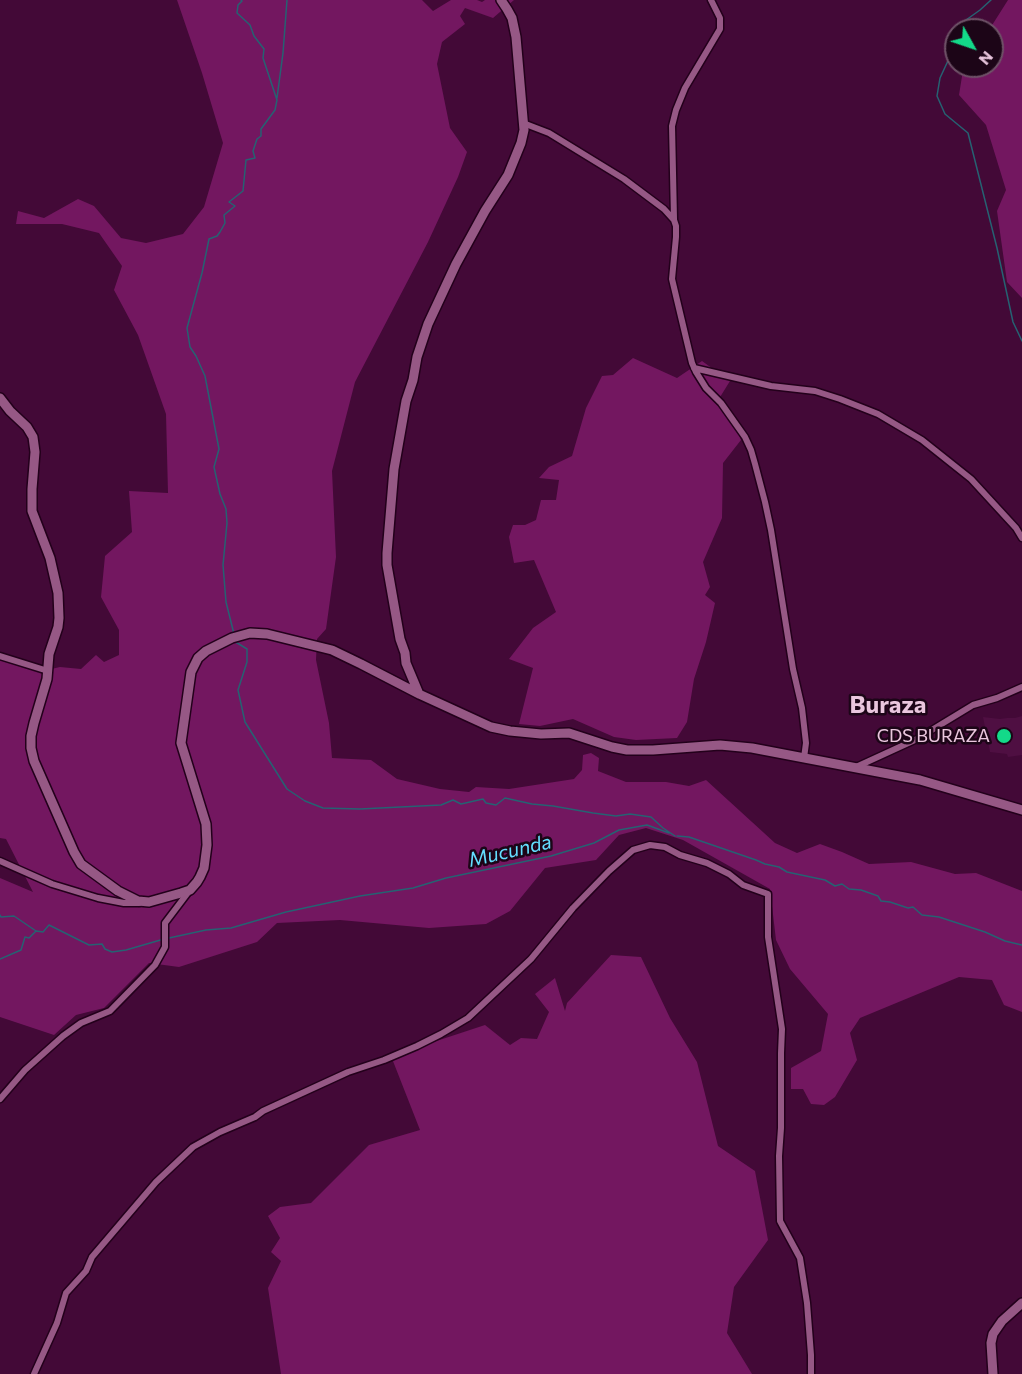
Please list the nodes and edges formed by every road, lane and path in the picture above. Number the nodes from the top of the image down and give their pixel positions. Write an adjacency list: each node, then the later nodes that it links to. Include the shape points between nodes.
1 (501, 0): 3 (main road, via 512,18 516,37)
2 (711, 0): 4 (street, via 720,18 720,29 685,88 672,126)
3 (523, 123): 4 (street, via 549,133 624,179); 11 (main road, via 521,143 511,168 456,264 428,324 397,449 387,565 400,639)
4 (674, 220): 5 (street, via 672,281)
5 (694, 368): 7 (street, via 771,386 815,391 878,414 922,440 971,480); 12 (street, via 745,438 755,464 771,530 802,708)
6 (0, 398): 9 (main road, via 27,427 35,444 32,512 58,593 58,627)
7 (1022, 538)
8 (0, 656): 9 (street)
9 (48, 671): 17 (main road, via 32,736 34,760 81,864 118,891)
10 (1022, 687): 13 (street, via 973,705 917,739)
11 (419, 694): 12 (main road, via 483,724 510,731 574,734 627,750 720,745); 16 (main road, via 332,650 267,634 233,637 201,655 190,678 181,743 207,834 204,868)
12 (804, 758): 13 (main road)
13 (855, 767): 14 (main road, via 920,780)
14 (1022, 810)
15 (0, 861): 17 (street, via 52,884 98,898)
16 (190, 890): 17 (main road); 18 (street, via 165,923 163,952 155,965 113,1008 70,1030 33,1062)
17 (143, 903)
18 (0, 1099)
19 (1022, 1303): 22 (main road, via 993,1334)
20 (34, 1374): 21 (street, via 66,1293 156,1182 193,1147 348,1072 417,1046 468,1018 531,959 609,871 633,850 650,845 707,863 743,885 768,894 768,937 782,1029 780,1221 800,1258)
21 (811, 1374)
22 (993, 1374)

